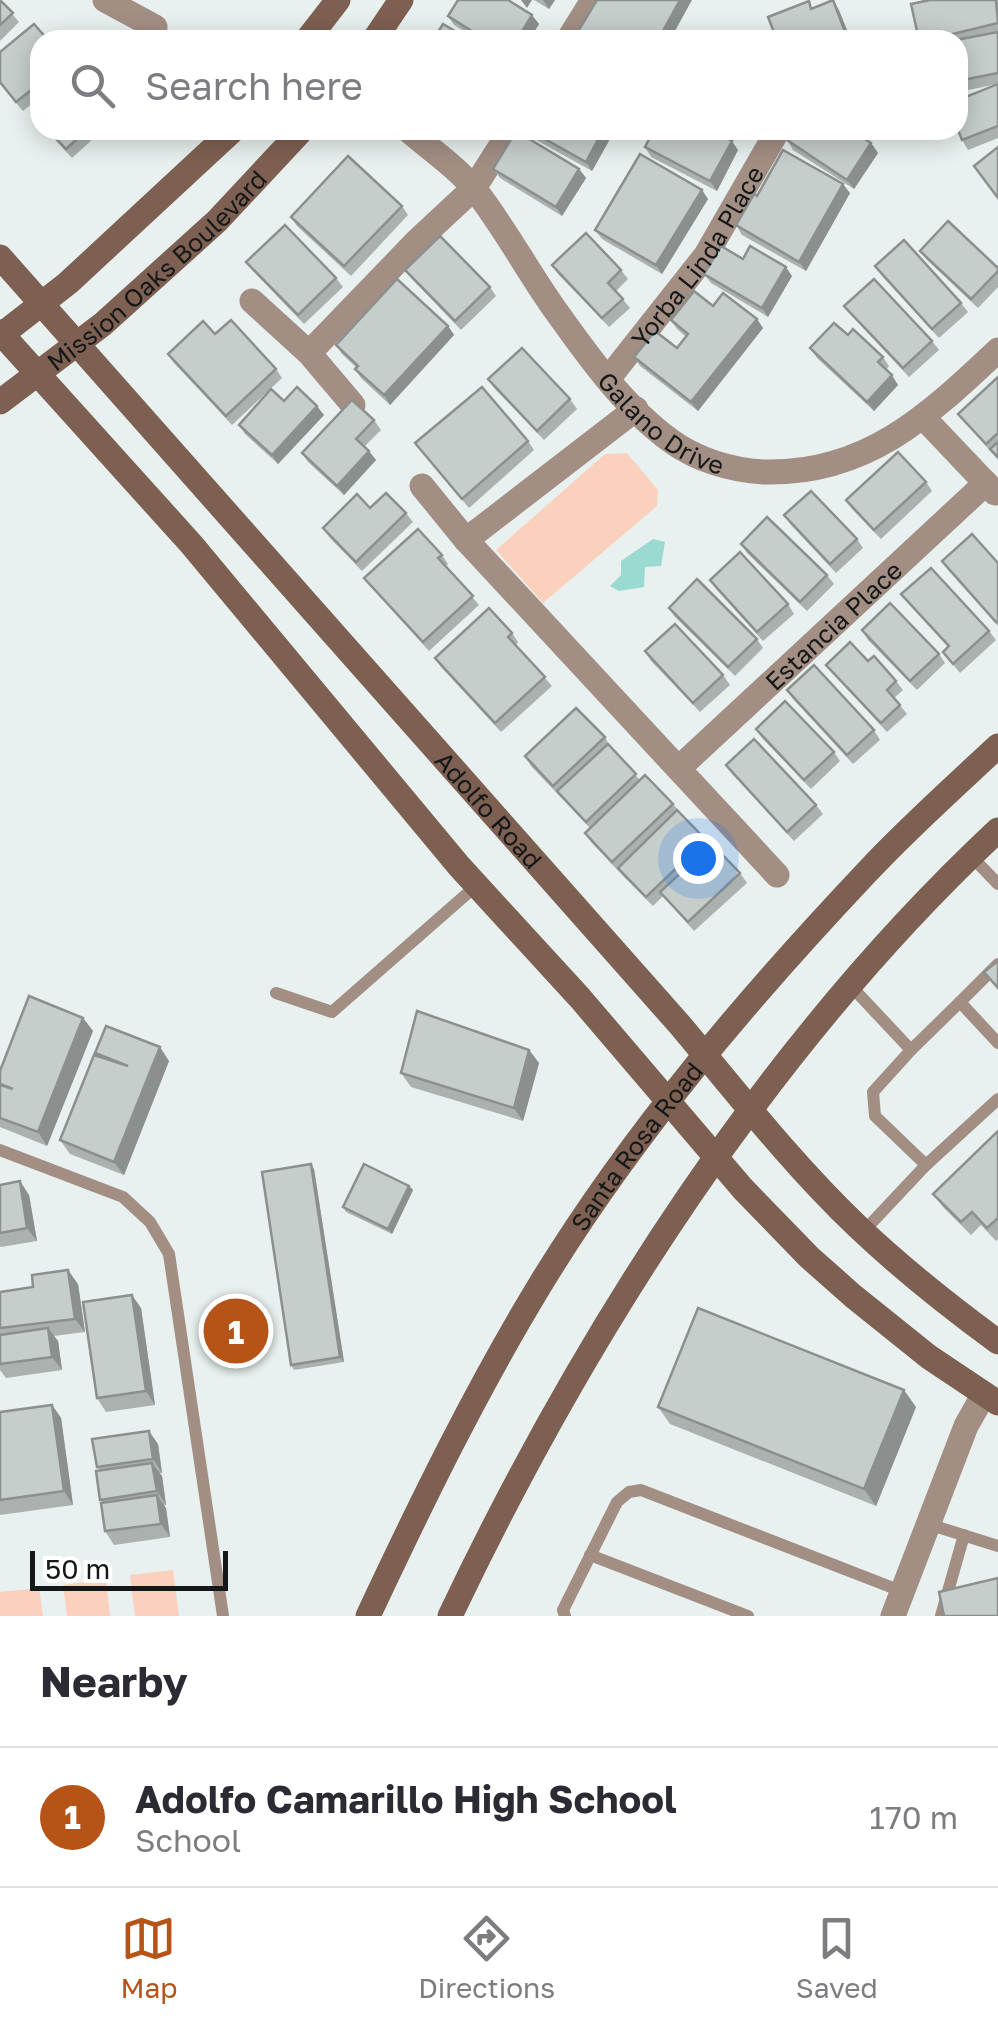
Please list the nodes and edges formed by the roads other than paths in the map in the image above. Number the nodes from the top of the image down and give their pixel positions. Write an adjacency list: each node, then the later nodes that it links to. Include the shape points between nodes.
1 (105, 0): 5 (street)
2 (338, 0): 6 (main road)
3 (401, 0): 7 (main road)
4 (593, 0): 8 (street)
5 (155, 26)
6 (315, 30)
7 (381, 30)
8 (574, 30)
9 (222, 140): 17 (main road, Mission Oaks Boulevard)
10 (293, 140): 19 (main road, Mission Oaks Boulevard, via 217,221)
11 (419, 140): 14 (street, Galano Drive)
12 (505, 140): 14 (street)
13 (772, 140): 23 (street, Yorba Linda Place, via 706,255)
14 (474, 188): 21 (street); 23 (street, Galano Drive)
15 (0, 257): 17 (main road, Adolfo Road)
16 (252, 301): 21 (street)
17 (40, 304): 18 (main road, Mission Oaks Boulevard); 19 (main road, Adolfo Road)
18 (1, 334): 22 (main road)
19 (77, 345): 22 (main road, Mission Oaks Boulevard); 44 (main road, Adolfo Road)
20 (998, 350): 27 (street, Galano Drive)
21 (309, 353): 25 (street)
22 (38, 376): 24 (main road, Mission Oaks Boulevard); 37 (main road, via 192,545)
23 (608, 379): 26 (street, Galano Drive)
24 (0, 402)
25 (353, 405)
26 (636, 408): 27 (street, Galano Drive, via 674,444 706,460 778,472 843,463); 30 (street)
27 (923, 417): 29 (street, Estancia Place)
28 (422, 486): 30 (street)
29 (992, 490): 32 (street, Estancia Place)
30 (466, 540): 32 (street)
31 (998, 746): 44 (main road, Santa Rosa Road, via 869,870)
32 (679, 768): 35 (street)
33 (998, 830): 34 (main road)
34 (970, 856): 36 (lane); 39 (main road)
35 (777, 875)
36 (998, 884)
37 (476, 885): 40 (lane, via 332,1012); 46 (main road)
38 (998, 964): 41 (lane)
39 (850, 984): 43 (lane); 47 (main road)
40 (276, 993)
41 (960, 1002): 42 (lane); 43 (lane)
42 (998, 1043)
43 (911, 1050): 50 (lane, via 873,1092 875,1116)
44 (706, 1055): 46 (main road, Santa Rosa Road); 47 (main road, Adolfo Road)
45 (998, 1099): 50 (lane)
46 (668, 1102): 49 (main road); 60 (main road, Santa Rosa Road, via 598,1197 497,1358)
47 (752, 1111): 49 (main road); 51 (main road, Adolfo Road)
48 (0, 1150): 59 (lane, via 123,1197 150,1222 169,1254)
49 (717, 1160): 53 (main road, via 809,1258 928,1357); 61 (main road, via 557,1406)
50 (926, 1165): 51 (lane)
51 (863, 1232): 52 (main road, Adolfo Road)
52 (998, 1342)
53 (991, 1399): 54 (street, via 966,1426)
54 (928, 1524): 55 (lane); 58 (street)
55 (964, 1535): 56 (lane); 64 (lane)
56 (998, 1546)
57 (590, 1555): 58 (lane, via 620,1498 641,1490); 62 (lane); 63 (lane)
58 (897, 1604)
59 (223, 1616)
60 (368, 1616)
61 (450, 1616)
62 (565, 1616)
63 (748, 1616)
64 (941, 1616)

